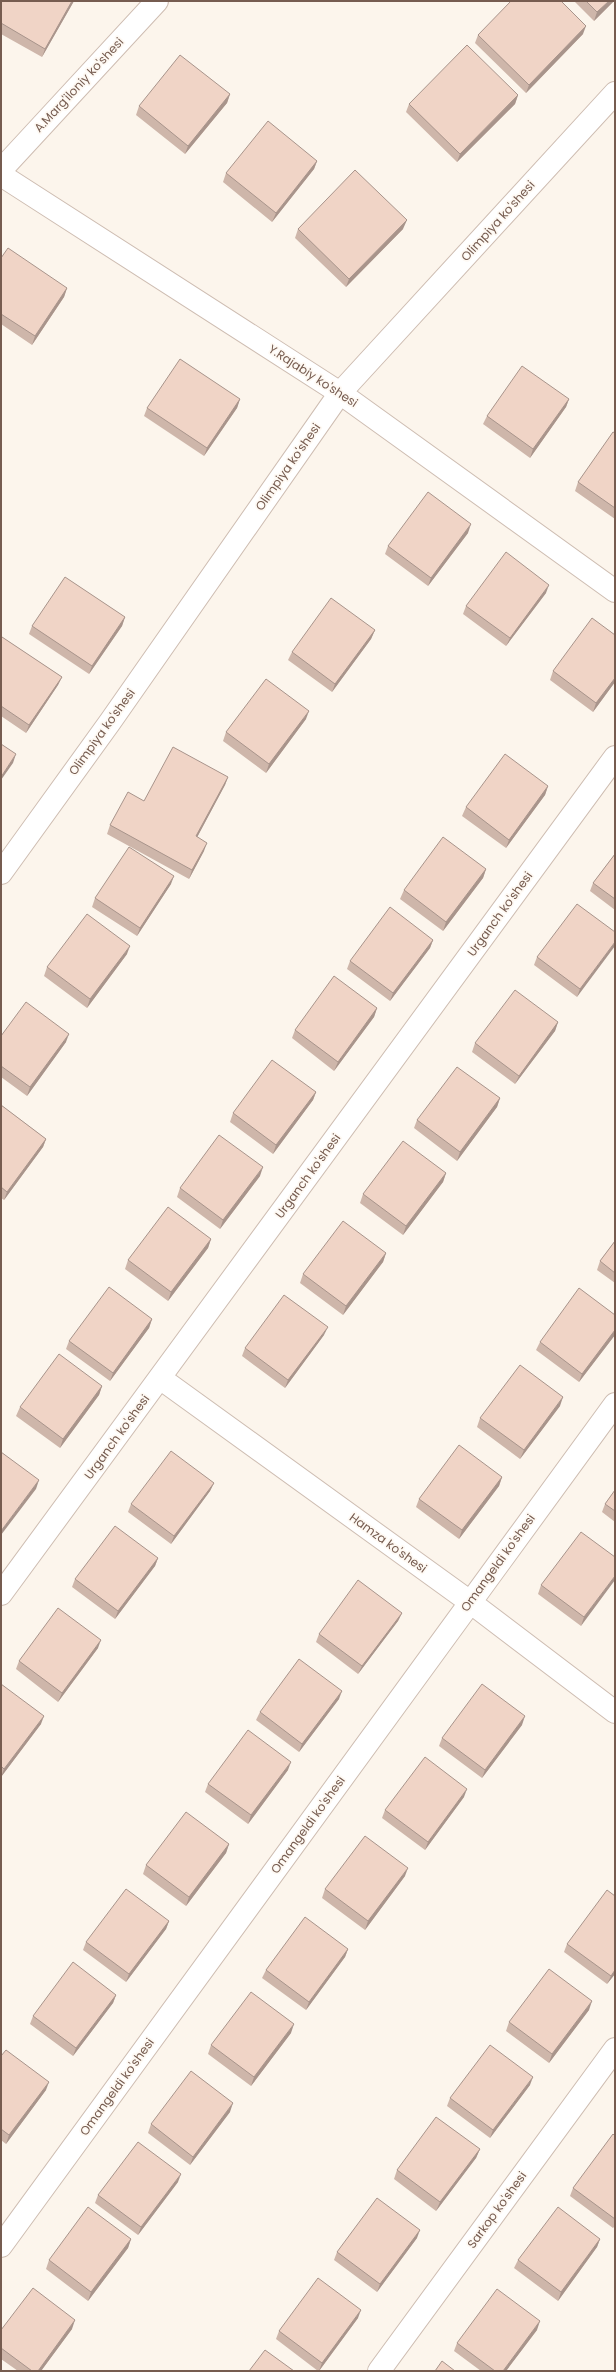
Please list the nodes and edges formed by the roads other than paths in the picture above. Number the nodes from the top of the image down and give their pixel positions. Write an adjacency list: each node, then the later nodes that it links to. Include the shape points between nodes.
1 (157, 1): 3 (street, A.Marg'iloniy ko'shesi)
2 (615, 93): 5 (street, Olimpiya ko'shesi)
3 (1, 170)
4 (1, 175): 5 (street, Y.Rajabiy ko'shesi)
5 (340, 393): 6 (street, Y.Rajabiy ko'shesi); 8 (street, Olimpiya ko'shesi)
6 (615, 592)
7 (615, 757): 9 (street, Urganch ko'shesi)
8 (1, 873)
9 (160, 1378): 11 (street, Urganch ko'shesi); 12 (street, Hamza ko'shesi)
10 (615, 1404): 12 (street, Omangeldi ko'shesi)
11 (1, 1594)
12 (470, 1602): 13 (street, Hamza ko'shesi); 15 (street, Omangeldi ko'shesi)
13 (615, 1712)
14 (615, 2049): 16 (street, Sarkop ko'shesi)
15 (1, 2246)
16 (379, 2371)

